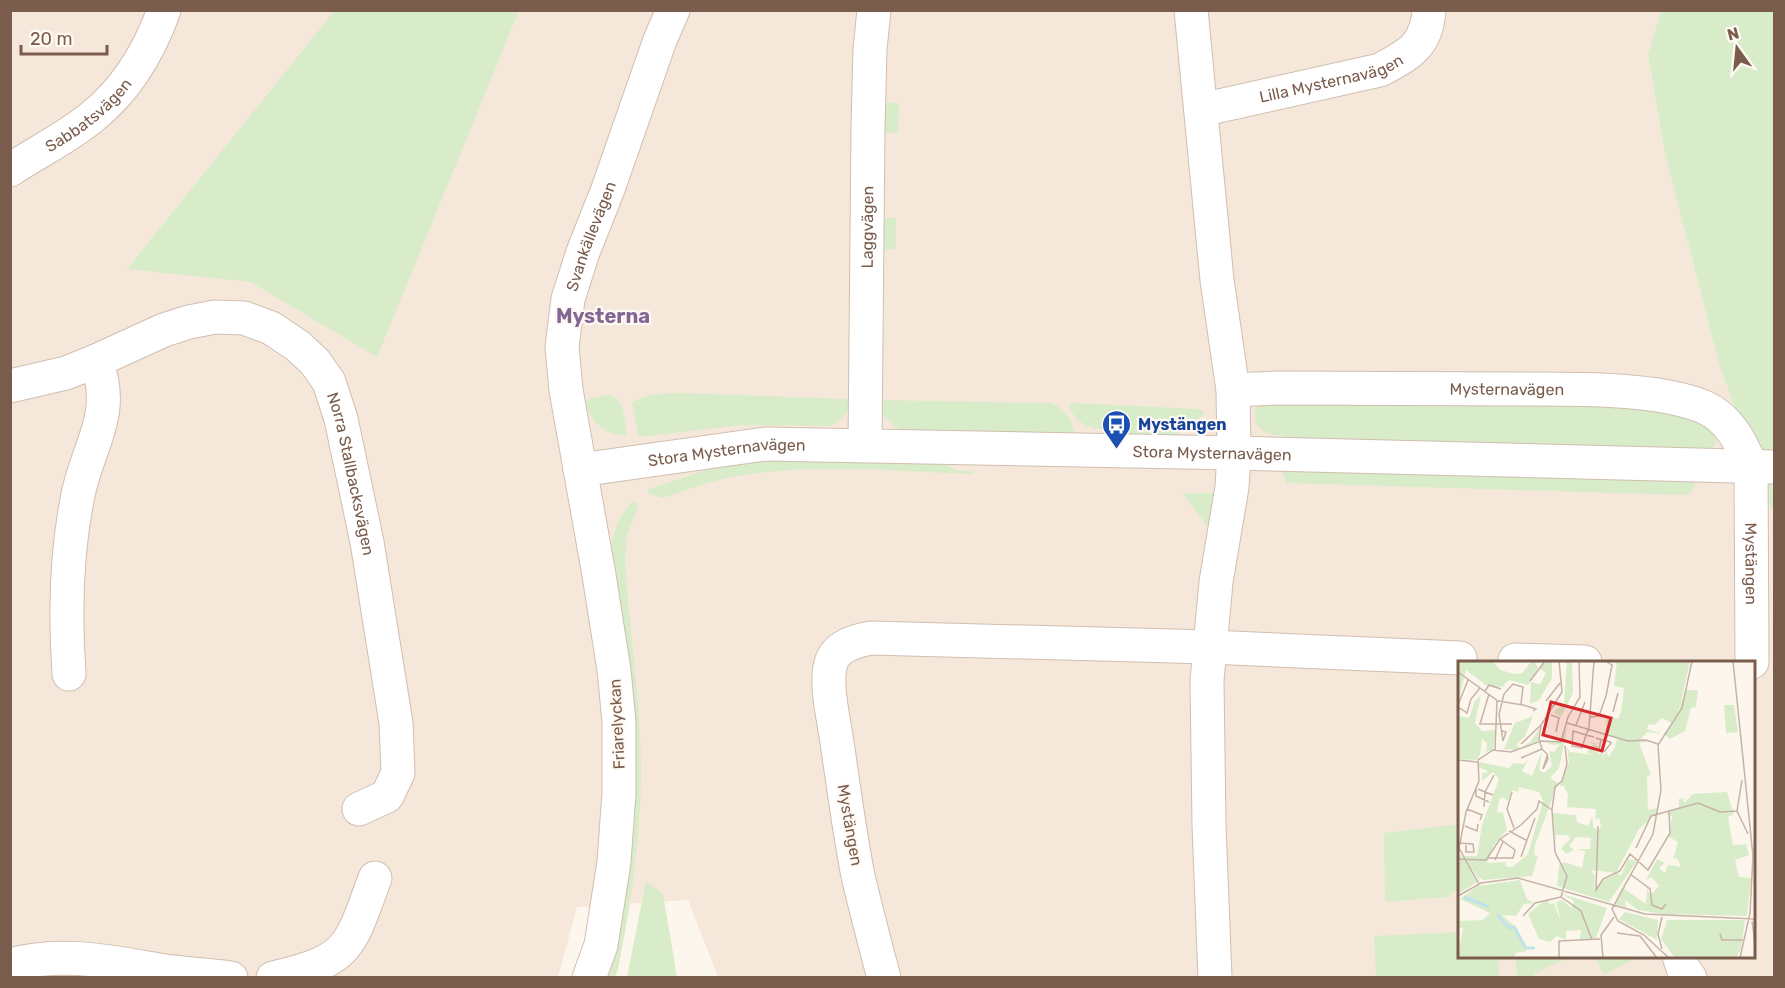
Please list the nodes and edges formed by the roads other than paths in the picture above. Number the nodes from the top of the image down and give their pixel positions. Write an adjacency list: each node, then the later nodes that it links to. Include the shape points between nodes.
1 (164, 10): 7 (street, Sabbatsvägen, via 152,41 116,95 91,118)
2 (673, 10): 14 (street, Svankällevägen, via 568,299 562,347)
3 (874, 10): 11 (street, Laggvägen, via 868,128)
4 (1191, 10): 6 (street)
5 (1429, 10): 6 (street, Lilla Mysternavägen, via 1426,31 1415,49 1380,70)
6 (1201, 110): 10 (street, via 1217,280)
7 (10, 170)
8 (96, 361): 9 (street, Norra Stallbacksvägen); 22 (street, via 104,388 104,407 78,493 69,554); 23 (street, Norra Stallbacksvägen, via 189,322 215,316 244,318 271,328 294,343 329,382 341,419 367,542 396,723 398,773 387,796)
9 (10, 386)
10 (1233, 390): 12 (street); 13 (street, Mysternavägen, via 1576,389 1663,396 1705,407 1717,415)
11 (865, 445): 12 (street, Stora Mysternavägen); 14 (street, Stora Mysternavägen, via 765,444)
12 (1234, 453): 13 (street, Stora Mysternavägen); 15 (street)
13 (1763, 466): 19 (street, Mystängen)
14 (580, 470): 29 (street, Friarelyckan, via 619,722 614,862 600,945)
15 (1210, 647): 16 (street, Mystängen); 30 (street, Mystängen, via 871,638 837,651 829,681 841,773 858,875); 31 (street, via 1209,825)
16 (1460, 658)
17 (1515, 660): 18 (street)
18 (1538, 661)
19 (1752, 661)
20 (1755, 668): 21 (street)
21 (1774, 669)
22 (69, 675)
23 (359, 809)
24 (375, 878): 28 (street, via 348,945 311,968)
25 (1679, 958): 32 (street)
26 (10, 965): 27 (street, via 63,958)
27 (231, 978)
28 (273, 978)
29 (589, 978)
30 (884, 978)
31 (1215, 978)
32 (1690, 978)

